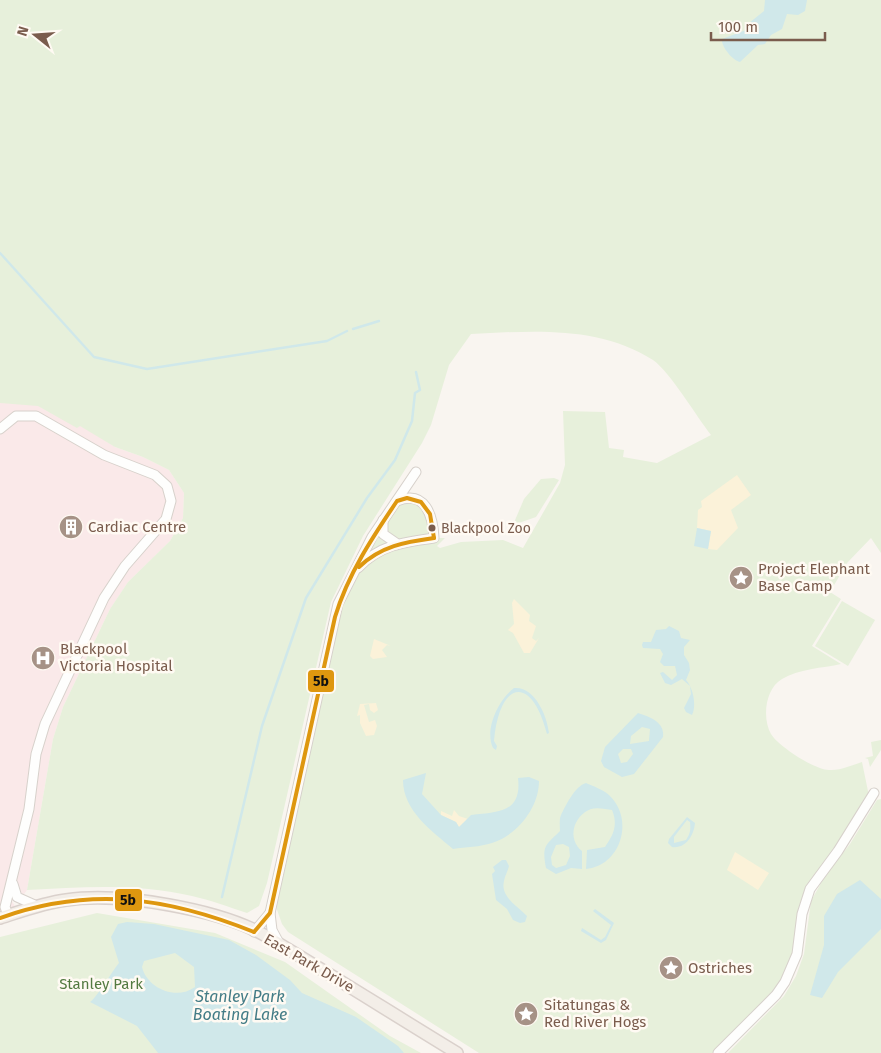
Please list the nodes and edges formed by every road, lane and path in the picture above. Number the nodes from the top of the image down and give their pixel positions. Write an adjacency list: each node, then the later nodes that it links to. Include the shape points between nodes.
1 (0, 429): 8 (street, via 16,416 36,416 104,455 155,474 167,486 171,501 166,519 125,566 104,598 52,708 36,754)
2 (416, 500): 3 (street, via 406,498); 3 (street, via 412,490 415,473); 5 (street, via 431,513 434,538)
3 (397, 501): 4 (street)
4 (384, 520): 5 (street, via 383,534); 6 (street)
5 (396, 543): 6 (street, via 371,556)
6 (349, 580): 10 (street, via 335,617)
7 (874, 793): 15 (street, via 810,889 802,914 797,954 785,982)
8 (12, 881): 9 (street, via 17,897); 11 (street)
9 (37, 906): 11 (main road, East Park Drive); 12 (main road, East Park Drive, via 90,899 152,903 202,913)
10 (270, 913): 12 (street); 13 (street, via 272,930)
11 (4, 916)
12 (254, 932): 13 (main road, East Park Drive)
13 (280, 946): 14 (main road, East Park Drive)
14 (457, 1053)
15 (718, 1053)

